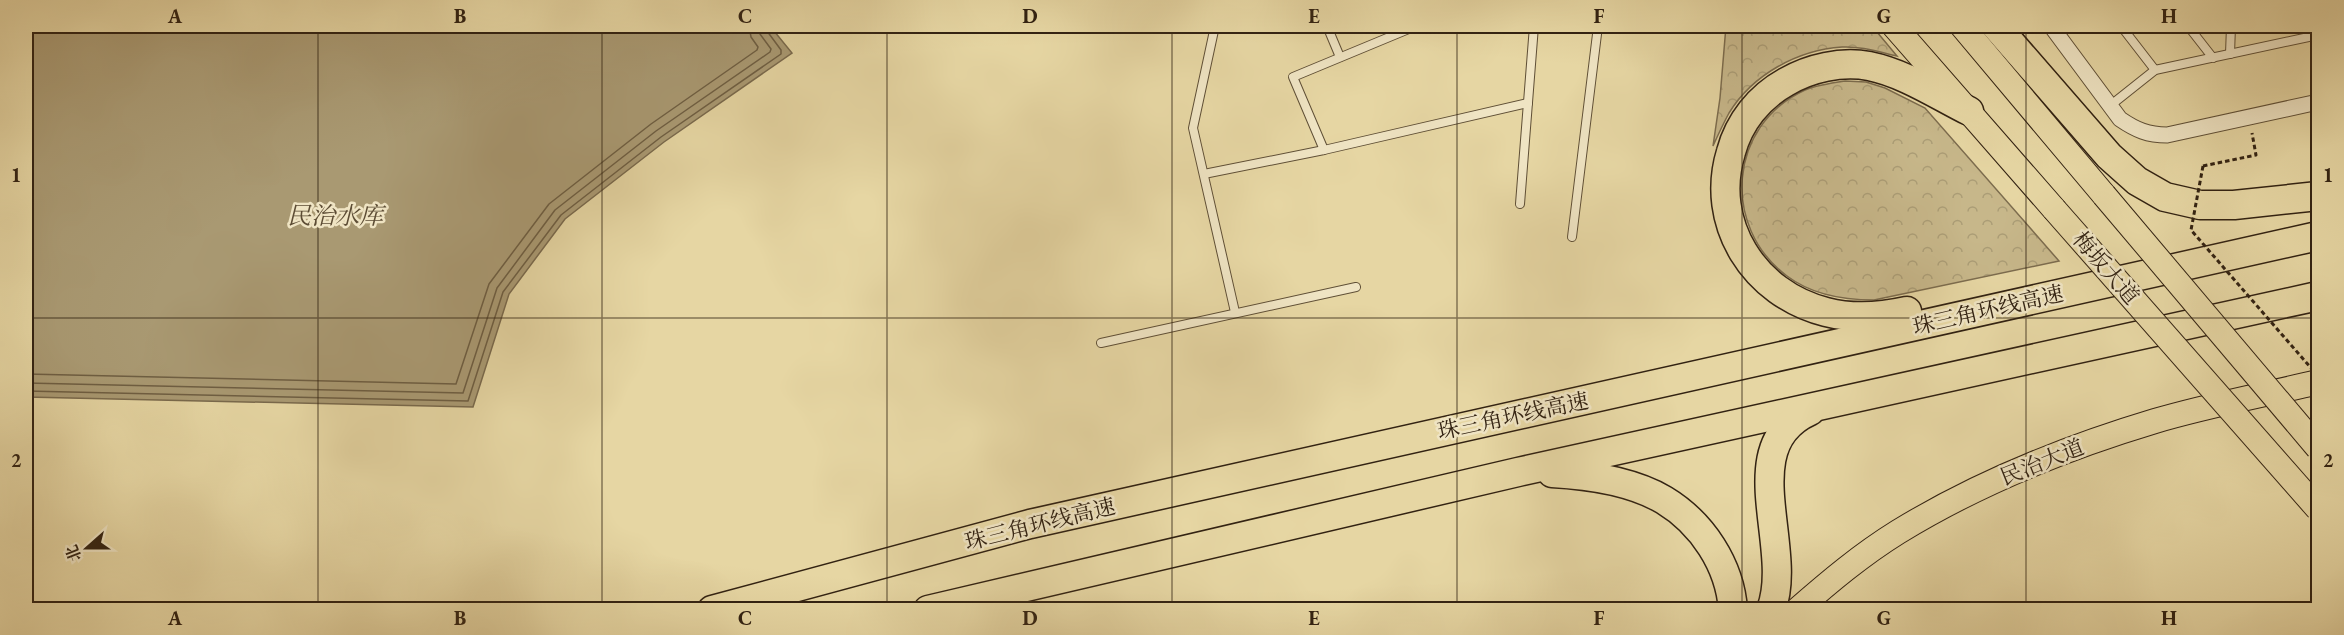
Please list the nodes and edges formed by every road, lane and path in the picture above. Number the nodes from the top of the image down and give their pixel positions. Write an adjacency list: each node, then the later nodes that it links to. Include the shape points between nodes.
1 (1215, 26): 24 (lane, via 1193,128)
2 (1327, 26): 15 (lane)
3 (1416, 26): 15 (lane)
4 (1534, 26): 19 (lane)
5 (1598, 26): 29 (lane)
6 (1894, 26): 21 (main road, 梅坂大道)
7 (1962, 26): 37 (main road, 梅坂大道, bridge)
8 (1996, 26): 25 (highway, via 2109,156 2137,181 2165,197 2200,205 2234,205)
9 (2051, 26): 20 (street)
10 (2121, 26): 17 (lane)
11 (2188, 26): 16 (lane)
12 (2231, 26): 14 (lane)
13 (2319, 35): 14 (lane)
14 (2230, 54): 16 (lane)
15 (1340, 57): 23 (lane, via 1293,77)
16 (2213, 57): 17 (lane)
17 (2155, 70): 20 (lane)
18 (2319, 102): 22 (street)
19 (1528, 103): 23 (lane); 26 (lane)
20 (2110, 105): 22 (street, via 2134,129 2150,135 2167,135)
21 (1969, 111): 27 (highway, via 1891,72 1868,66 1821,67 1777,87 1744,121 1726,165 1727,213 1746,258 1779,292 1801,304 1825,312 1876,317); 39 (main road, 梅坂大道, bridge)
22 (2249, 117): 34 (path, bridge, via 2256,155 2203,166 2191,230)
23 (1323, 150): 24 (lane)
24 (1204, 174): 32 (lane)
25 (2319, 196)
26 (1520, 204)
27 (2319, 218)
28 (2319, 236): 40 (highway, 珠三角环线高速, via 1052,519)
29 (1572, 237)
30 (1356, 286): 32 (lane)
31 (2319, 296): 36 (highway)
32 (1234, 312): 33 (lane)
33 (1101, 343)
34 (2319, 376)
35 (2319, 382): 44 (main road, 民治大道, via 2156,421 2063,451 1999,478 1898,532)
36 (1821, 407): 38 (highway); 43 (highway, via 1787,426 1774,444 1769,468 1778,570)
37 (2319, 448)
38 (1518, 472): 41 (highway); 42 (highway, via 1609,481 1664,501 1704,535 1718,557)
39 (2319, 509)
40 (712, 609)
41 (928, 609)
42 (1732, 609)
43 (1771, 609)
44 (1797, 609)

